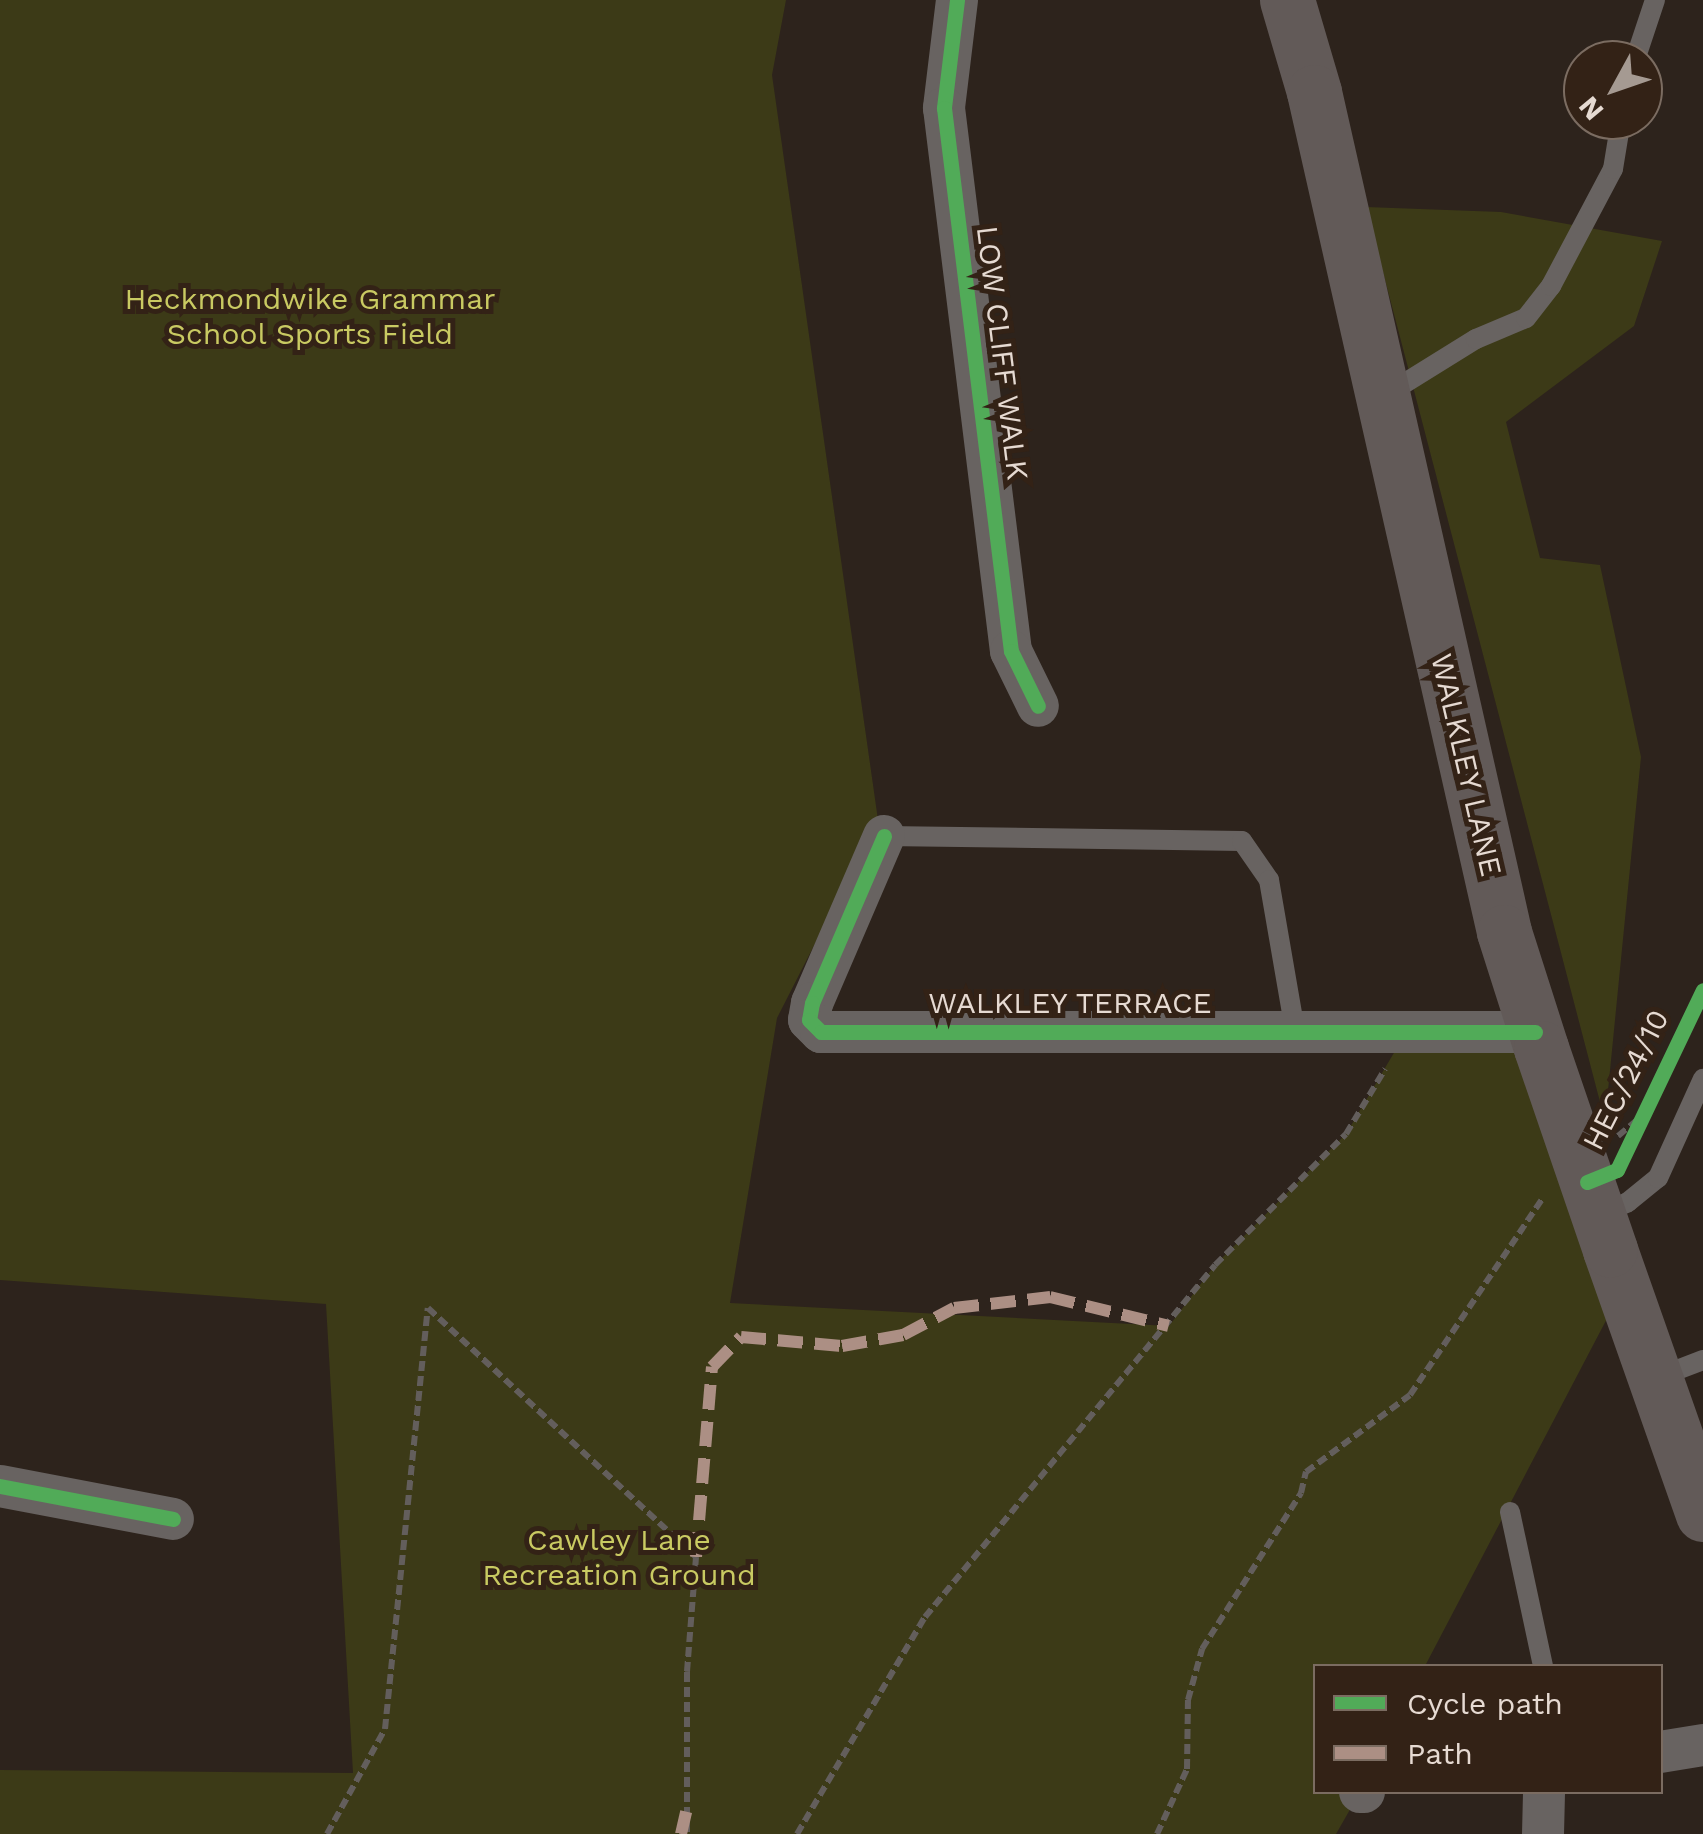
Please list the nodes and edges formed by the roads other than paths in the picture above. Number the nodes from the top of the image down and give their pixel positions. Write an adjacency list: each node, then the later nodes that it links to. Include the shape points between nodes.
1 (957, 0): 7 (street, LOW CLIFF WALK, via 944,108 1011,651)
2 (1287, 0): 6 (main road, WALKLEY LANE)
3 (1655, 0): 4 (lane)
4 (1642, 40)
5 (1618, 140): 6 (lane, via 1614,169 1551,286 1526,318 1476,339)
6 (1383, 397): 10 (main road, WALKLEY LANE, via 1504,932)
7 (1038, 706)
8 (884, 836): 9 (lane, via 1242,841 1269,880); 9 (street, WALKLEY TERRACE, via 812,1003 809,1020 821,1032)
9 (1294, 1030): 10 (street, WALKLEY TERRACE, via 1408,1029)
10 (1538, 1040): 12 (main road, WALKLEY LANE, bridge)
11 (1703, 1078): 12 (lane, via 1658,1178 1628,1202)
12 (1588, 1198): 13 (main road, WALKLEY LANE)
13 (1678, 1369): 16 (main road, WALKLEY LANE)
14 (0, 1486): 17 (street)
15 (1510, 1512): 18 (lane)
16 (1703, 1514)
17 (173, 1519)
18 (1543, 1664)
19 (1703, 1744): 20 (street)
20 (1663, 1751)
21 (1544, 1794): 22 (street)
22 (1543, 1834)

